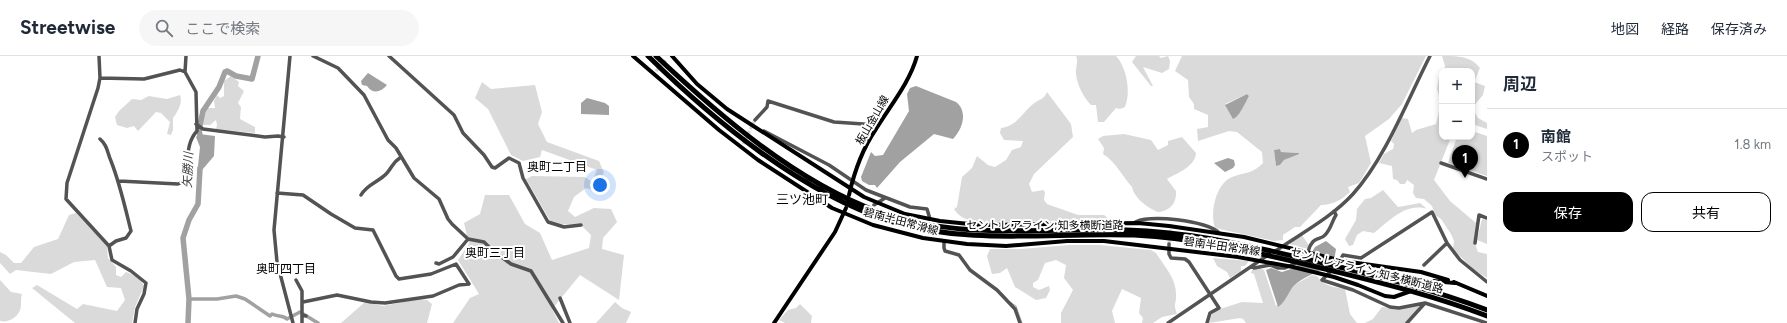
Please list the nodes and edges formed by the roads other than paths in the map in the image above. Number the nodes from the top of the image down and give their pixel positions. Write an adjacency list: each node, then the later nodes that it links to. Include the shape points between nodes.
1 (99, 56): 14 (street)
2 (186, 56): 13 (street)
3 (290, 56): 19 (street)
4 (313, 56): 21 (street, via 342,72 364,95 384,133)
5 (389, 56): 37 (street, via 454,115 463,133 492,167 495,168 509,158 519,163 524,180 548,222 564,227)
6 (633, 56): 33 (main road, 碧南半田常滑線, via 742,146 820,201)
7 (648, 56): 59 (highway, セントレアライン;知多横断道路, via 711,113 779,164 840,201 890,221 932,231 971,236 1103,235 1160,237 1214,244 1403,288)
8 (656, 56): 58 (highway, セントレアライン;知多横断道路, via 717,111 779,157 836,193 894,216 958,229 1151,231 1216,239 1415,286)
9 (671, 56): 12 (street); 18 (main road, 碧南半田常滑線, via 697,84 727,109)
10 (917, 56): 17 (main road, 板山金山線, via 911,72)
11 (1430, 56): 32 (street, via 1373,169 1353,194)
12 (667, 59)
13 (185, 72): 14 (street, via 180,70 144,80); 16 (street, via 196,92)
14 (100, 78): 43 (street, via 67,183 66,199)
15 (755, 120): 17 (street, via 767,107 768,101 834,122)
16 (196, 124): 19 (street, via 203,129); 24 (street, via 197,131 189,144 188,162 181,183)
17 (878, 126): 25 (main road, 板山金山線)
18 (756, 128): 25 (street, via 785,141); 35 (main road, 碧南半田常滑線, via 859,194 894,210)
19 (284, 137): 26 (street)
20 (100, 139): 24 (street, via 109,151)
21 (401, 157): 27 (street, via 392,163 386,174 364,189); 39 (street, via 414,178 439,199 448,218)
22 (1441, 163): 23 (street)
23 (1487, 179)
24 (119, 181): 43 (street, via 131,231 126,238)
25 (853, 181): 28 (main road, 板山金山線); 29 (street, via 866,190)
26 (277, 193): 56 (street, via 303,195 354,228 373,230 399,278 431,274 456,264 469,284 459,285 433,296 385,303 338,295); 61 (street, via 274,214 275,245)
27 (361, 195)
28 (849, 196)
29 (886, 198): 30 (street); 35 (street, via 910,207 927,209)
30 (874, 206)
31 (846, 208): 33 (main road)
32 (1334, 211): 47 (street); 47 (street, via 1336,215 1329,230 1324,237 1310,244 1306,257 1285,268 1270,265 1254,268)
33 (845, 214): 40 (main road, 碧南半田常滑線, via 907,234); 65 (main road)
34 (1487, 218): 42 (street, via 1480,215)
35 (930, 219): 36 (main road, 碧南半田常滑線, via 995,225)
36 (1134, 223): 38 (main road, 碧南半田常滑線); 38 (street, via 1139,219 1171,221 1211,226)
37 (581, 225)
38 (1219, 233): 48 (main road, 碧南半田常滑線, via 1343,261)
39 (468, 239): 45 (street, via 453,258 439,264); 63 (street, via 484,242 510,264 531,271)
40 (944, 241): 44 (main road, 碧南半田常滑線, via 1006,246 1087,240); 66 (street, via 945,251 959,255 970,270 1013,307)
41 (1447, 243): 46 (street); 50 (street, via 1460,260); 57 (street, via 1431,213 1362,258 1343,255 1338,266 1322,280 1353,290 1390,307 1399,308)
42 (1475, 243)
43 (109, 246): 60 (street, via 114,262 146,283)
44 (1169, 246): 51 (main road, 碧南半田常滑線, via 1253,259 1334,277 1385,296 1404,295); 53 (street, via 1172,259 1185,259 1189,262)
45 (436, 262)
46 (1424, 265)
47 (1252, 266): 53 (street)
48 (1421, 272): 51 (main road, via 1427,276); 52 (main road, 碧南半田常滑線)
49 (296, 280): 56 (street, via 302,291)
50 (1487, 282)
51 (1425, 283): 52 (main road, 碧南半田常滑線)
52 (1455, 283): 54 (main road, 碧南半田常滑線)
53 (1211, 294): 67 (street); 68 (street, via 1219,308 1210,313)
54 (1487, 296)
55 (560, 298): 64 (street)
56 (303, 302): 62 (street)
57 (1425, 303): 69 (street); 70 (street)
58 (1487, 310)
59 (1487, 316)
60 (135, 323)
61 (293, 323)
62 (302, 323)
63 (563, 323)
64 (570, 323)
65 (774, 323)
66 (1020, 323)
67 (1168, 323)
68 (1207, 323)
69 (1407, 323)
70 (1487, 323)

